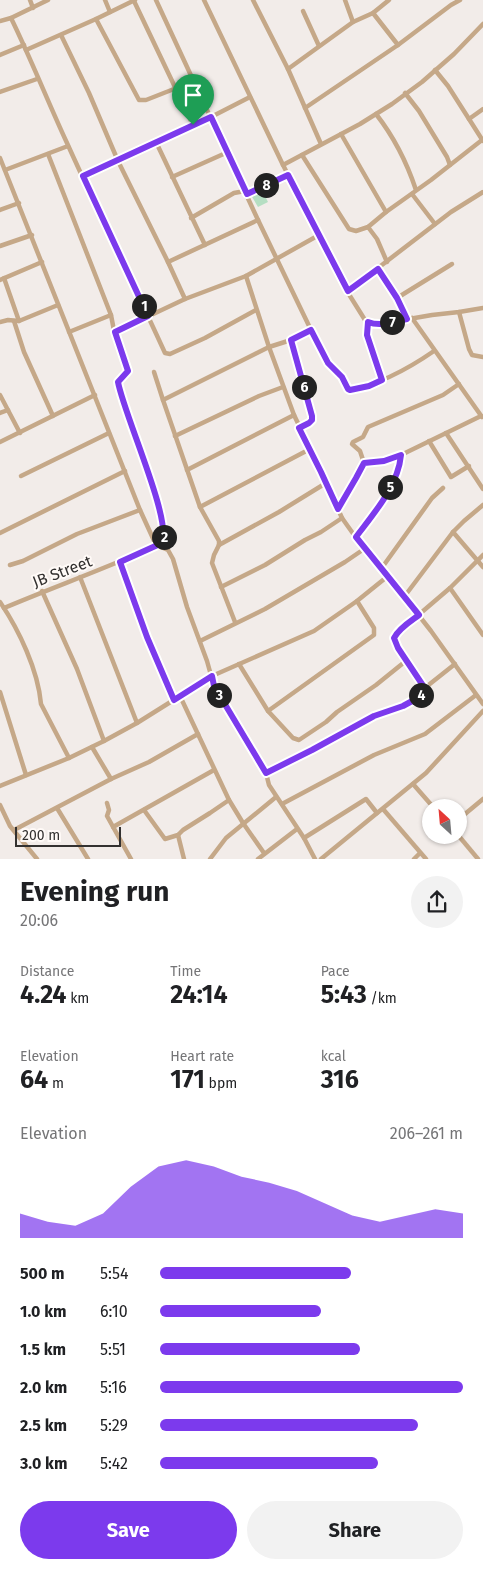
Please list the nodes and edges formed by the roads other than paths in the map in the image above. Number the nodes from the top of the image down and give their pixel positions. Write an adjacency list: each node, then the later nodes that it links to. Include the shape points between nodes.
1 (30, 0): 11 (street)
2 (48, 0): 11 (street)
3 (105, 0): 13 (street)
4 (134, 0): 13 (street); 28 (street)
5 (156, 0): 35 (street)
6 (204, 0): 31 (street)
7 (253, 0): 25 (street)
8 (345, 0): 18 (street)
9 (389, 0): 14 (street)
10 (460, 0): 21 (street)
11 (33, 8): 15 (street)
12 (303, 11): 22 (street)
13 (110, 12): 16 (street)
14 (373, 13): 18 (street); 21 (street)
15 (11, 18): 17 (street); 23 (street)
16 (96, 19): 20 (street); 28 (street, via 138,100)
17 (0, 21)
18 (353, 22): 22 (street)
19 (483, 24): 26 (street)
20 (61, 35): 23 (street); 47 (street)
21 (398, 45): 32 (street)
22 (319, 46): 25 (street)
23 (25, 48): 24 (street); 27 (street)
24 (0, 55)
25 (288, 69): 32 (street)
26 (435, 70): 30 (street); 36 (street)
27 (37, 79): 29 (street); 42 (street)
28 (174, 89): 37 (street)
29 (0, 92)
30 (405, 93): 34 (street); 50 (street)
31 (250, 97): 35 (street); 49 (street)
32 (305, 108): 41 (street)
33 (483, 109): 36 (street)
34 (376, 114): 38 (street); 55 (street, via 397,145)
35 (211, 117): 37 (street); 43 (street)
36 (469, 119): 39 (street)
37 (193, 125): 40 (street)
38 (341, 134): 41 (street); 61 (street)
39 (482, 140): 50 (street)
40 (156, 142): 47 (street); 54 (street)
41 (321, 144): 45 (street)
42 (68, 146): 44 (street); 53 (street)
43 (228, 152): 54 (street); 57 (street)
44 (48, 154): 51 (street); 85 (street)
45 (302, 155): 49 (street); 65 (street, via 349,229 356,231)
46 (0, 158): 48 (street)
47 (118, 161): 53 (street); 72 (street)
48 (2, 164): 51 (street)
49 (283, 165): 52 (street)
50 (450, 165): 55 (street)
51 (5, 170): 59 (street)
52 (288, 175): 57 (street); 67 (street)
53 (83, 176): 86 (street)
54 (172, 178): 62 (street)
55 (416, 190): 58 (street)
56 (483, 192): 64 (street)
57 (246, 193): 62 (street, via 234,194); 63 (street)
58 (412, 194): 61 (street); 64 (street)
59 (19, 203): 60 (street); 66 (street)
60 (0, 210)
61 (386, 212): 65 (street)
62 (191, 218): 68 (street)
63 (258, 220): 68 (street); 70 (street)
64 (435, 224): 73 (street)
65 (368, 226): 73 (street)
66 (32, 235): 69 (street); 71 (street)
67 (319, 235): 70 (street); 78 (street)
68 (205, 245): 72 (street)
69 (0, 246)
70 (276, 259): 76 (street); 91 (street)
71 (42, 262): 77 (street); 81 (street)
72 (168, 262): 80 (street)
73 (387, 262): 75 (street)
74 (452, 264): 79 (street)
75 (378, 269): 78 (street); 79 (street)
76 (246, 276): 80 (street); 83 (street)
77 (2, 279): 88 (street)
78 (348, 291): 90 (street)
79 (397, 298): 87 (street)
80 (185, 299): 86 (street)
81 (58, 305): 88 (street); 92 (street)
82 (483, 308): 84 (street)
83 (256, 310): 86 (street, via 170,354 165,353); 95 (street)
84 (459, 312): 87 (street); 97 (street, via 472,355)
85 (110, 315): 92 (street); 93 (street)
86 (148, 316): 93 (street)
87 (410, 319): 90 (street, via 380,324); 96 (street)
88 (16, 321): 89 (street); 108 (street, via 24,352)
89 (0, 322)
90 (368, 322): 99 (street, via 367,335)
91 (311, 330): 94 (street); 99 (street, via 328,363 342,377 348,390)
92 (69, 332): 103 (street)
93 (115, 332): 135 (street, via 128,371 118,382 119,388 161,512 164,538)
94 (291, 340): 95 (street); 110 (street, via 312,416 309,423)
95 (269, 347): 101 (street); 104 (street)
96 (434, 351): 99 (street); 100 (street)
97 (483, 357)
98 (154, 372): 104 (street)
99 (382, 380)
100 (459, 384): 109 (street); 119 (street, via 443,395 368,427 363,438 352,444 360,451)
101 (283, 387): 107 (street); 114 (street)
102 (0, 395): 105 (street)
103 (95, 395): 108 (street); 112 (street)
104 (163, 400): 114 (street)
105 (8, 410): 106 (street); 111 (street)
106 (0, 413)
107 (294, 415): 110 (street); 121 (street)
108 (53, 416): 111 (street)
109 (482, 417): 113 (street)
110 (299, 428): 117 (street)
111 (20, 433): 116 (street)
112 (109, 433): 122 (street); 123 (street)
113 (446, 433): 115 (street); 120 (street)
114 (175, 436): 121 (street)
115 (429, 441): 118 (street); 120 (street, via 451,477)
116 (0, 442)
117 (310, 449): 124 (street); 128 (street)
118 (401, 455): 119 (street); 134 (street, via 397,473 384,500)
119 (364, 463): 129 (street)
120 (468, 466): 126 (street)
121 (187, 470): 128 (street)
122 (125, 471): 130 (street); 133 (street)
123 (21, 476)
124 (326, 483): 129 (street); 136 (street)
125 (443, 488): 143 (street, via 432,498)
126 (483, 489)
127 (483, 505): 132 (street)
128 (200, 506): 136 (street)
129 (338, 509): 131 (street)
130 (140, 510): 135 (street); 141 (street)
131 (342, 518): 134 (street); 146 (street, via 265,565)
132 (453, 532): 139 (street); 149 (street)
133 (0, 533)
134 (356, 537): 137 (street)
135 (156, 545): 140 (street, JB Street); 156 (street, via 168,550 173,559)
136 (220, 545): 146 (street, via 212,563)
137 (364, 548): 143 (street); 154 (street, via 265,609)
138 (483, 555): 139 (street)
139 (478, 560): 142 (street); 147 (street)
140 (120, 562): 145 (street, JB Street); 165 (street)
141 (10, 565)
142 (483, 567)
143 (381, 569): 144 (street)
144 (388, 576): 149 (street); 150 (street)
145 (80, 577): 148 (street, JB Street); 169 (street)
146 (221, 587): 154 (street)
147 (450, 588): 153 (street); 155 (street)
148 (42, 591): 152 (street, JB Street); 171 (street)
149 (404, 597): 153 (street)
150 (357, 601): 158 (street, via 314,631); 167 (street, via 374,628 374,635)
151 (0, 602): 152 (street)
152 (4, 608): 173 (street, via 31,662 41,704)
153 (419, 615): 157 (street, via 394,638); 159 (street)
154 (235, 622): 156 (street)
155 (483, 635)
156 (200, 640): 160 (street)
157 (407, 660): 161 (street); 167 (street, via 299,740 293,738)
158 (239, 664): 160 (street); 167 (street)
159 (455, 664): 161 (street); 163 (street)
160 (212, 676): 164 (street); 175 (street, via 214,686)
161 (426, 687): 175 (street, via 426,692 403,706 374,716)
162 (0, 692): 176 (street)
163 (476, 695): 166 (street); 185 (street, via 425,734 374,755)
164 (180, 696): 165 (street); 170 (street)
165 (174, 700): 169 (street)
166 (483, 704)
167 (268, 711)
168 (483, 711): 178 (street)
169 (137, 723): 171 (street)
170 (198, 734): 174 (street); 177 (street)
171 (104, 741): 172 (street)
172 (92, 747): 173 (street); 177 (street)
173 (69, 758): 176 (street)
174 (214, 770): 182 (street); 190 (street)
175 (266, 773): 180 (street)
176 (26, 775): 179 (street)
177 (111, 779): 188 (street)
178 (413, 784): 181 (street); 189 (street)
179 (0, 786)
180 (276, 797): 185 (street); 193 (street)
181 (426, 799)
182 (228, 800): 193 (street); 197 (street)
183 (481, 801): 187 (street); 191 (street)
184 (107, 803): 194 (street, via 107,816)
185 (282, 804): 195 (street)
186 (0, 805): 196 (street)
187 (483, 807)
188 (57, 808): 196 (street); 203 (street)
189 (383, 809): 192 (street); 201 (street)
190 (144, 810): 194 (street); 197 (street, via 162,837)
191 (468, 812)
192 (378, 813): 198 (street, via 366,799); 209 (street)
193 (242, 823): 200 (street); 206 (street)
194 (113, 827): 204 (street)
195 (297, 829): 198 (street); 200 (street)
196 (14, 830): 202 (street)
197 (178, 836): 205 (street)
198 (304, 838): 208 (street)
199 (466, 844): 212 (street)
200 (264, 853): 207 (street)
201 (420, 854): 210 (street); 211 (street)
202 (37, 859)
203 (88, 859)
204 (131, 859)
205 (184, 859)
206 (210, 859)
207 (258, 859)
208 (315, 859)
209 (321, 859)
210 (414, 859)
211 (426, 859)
212 (478, 859)

